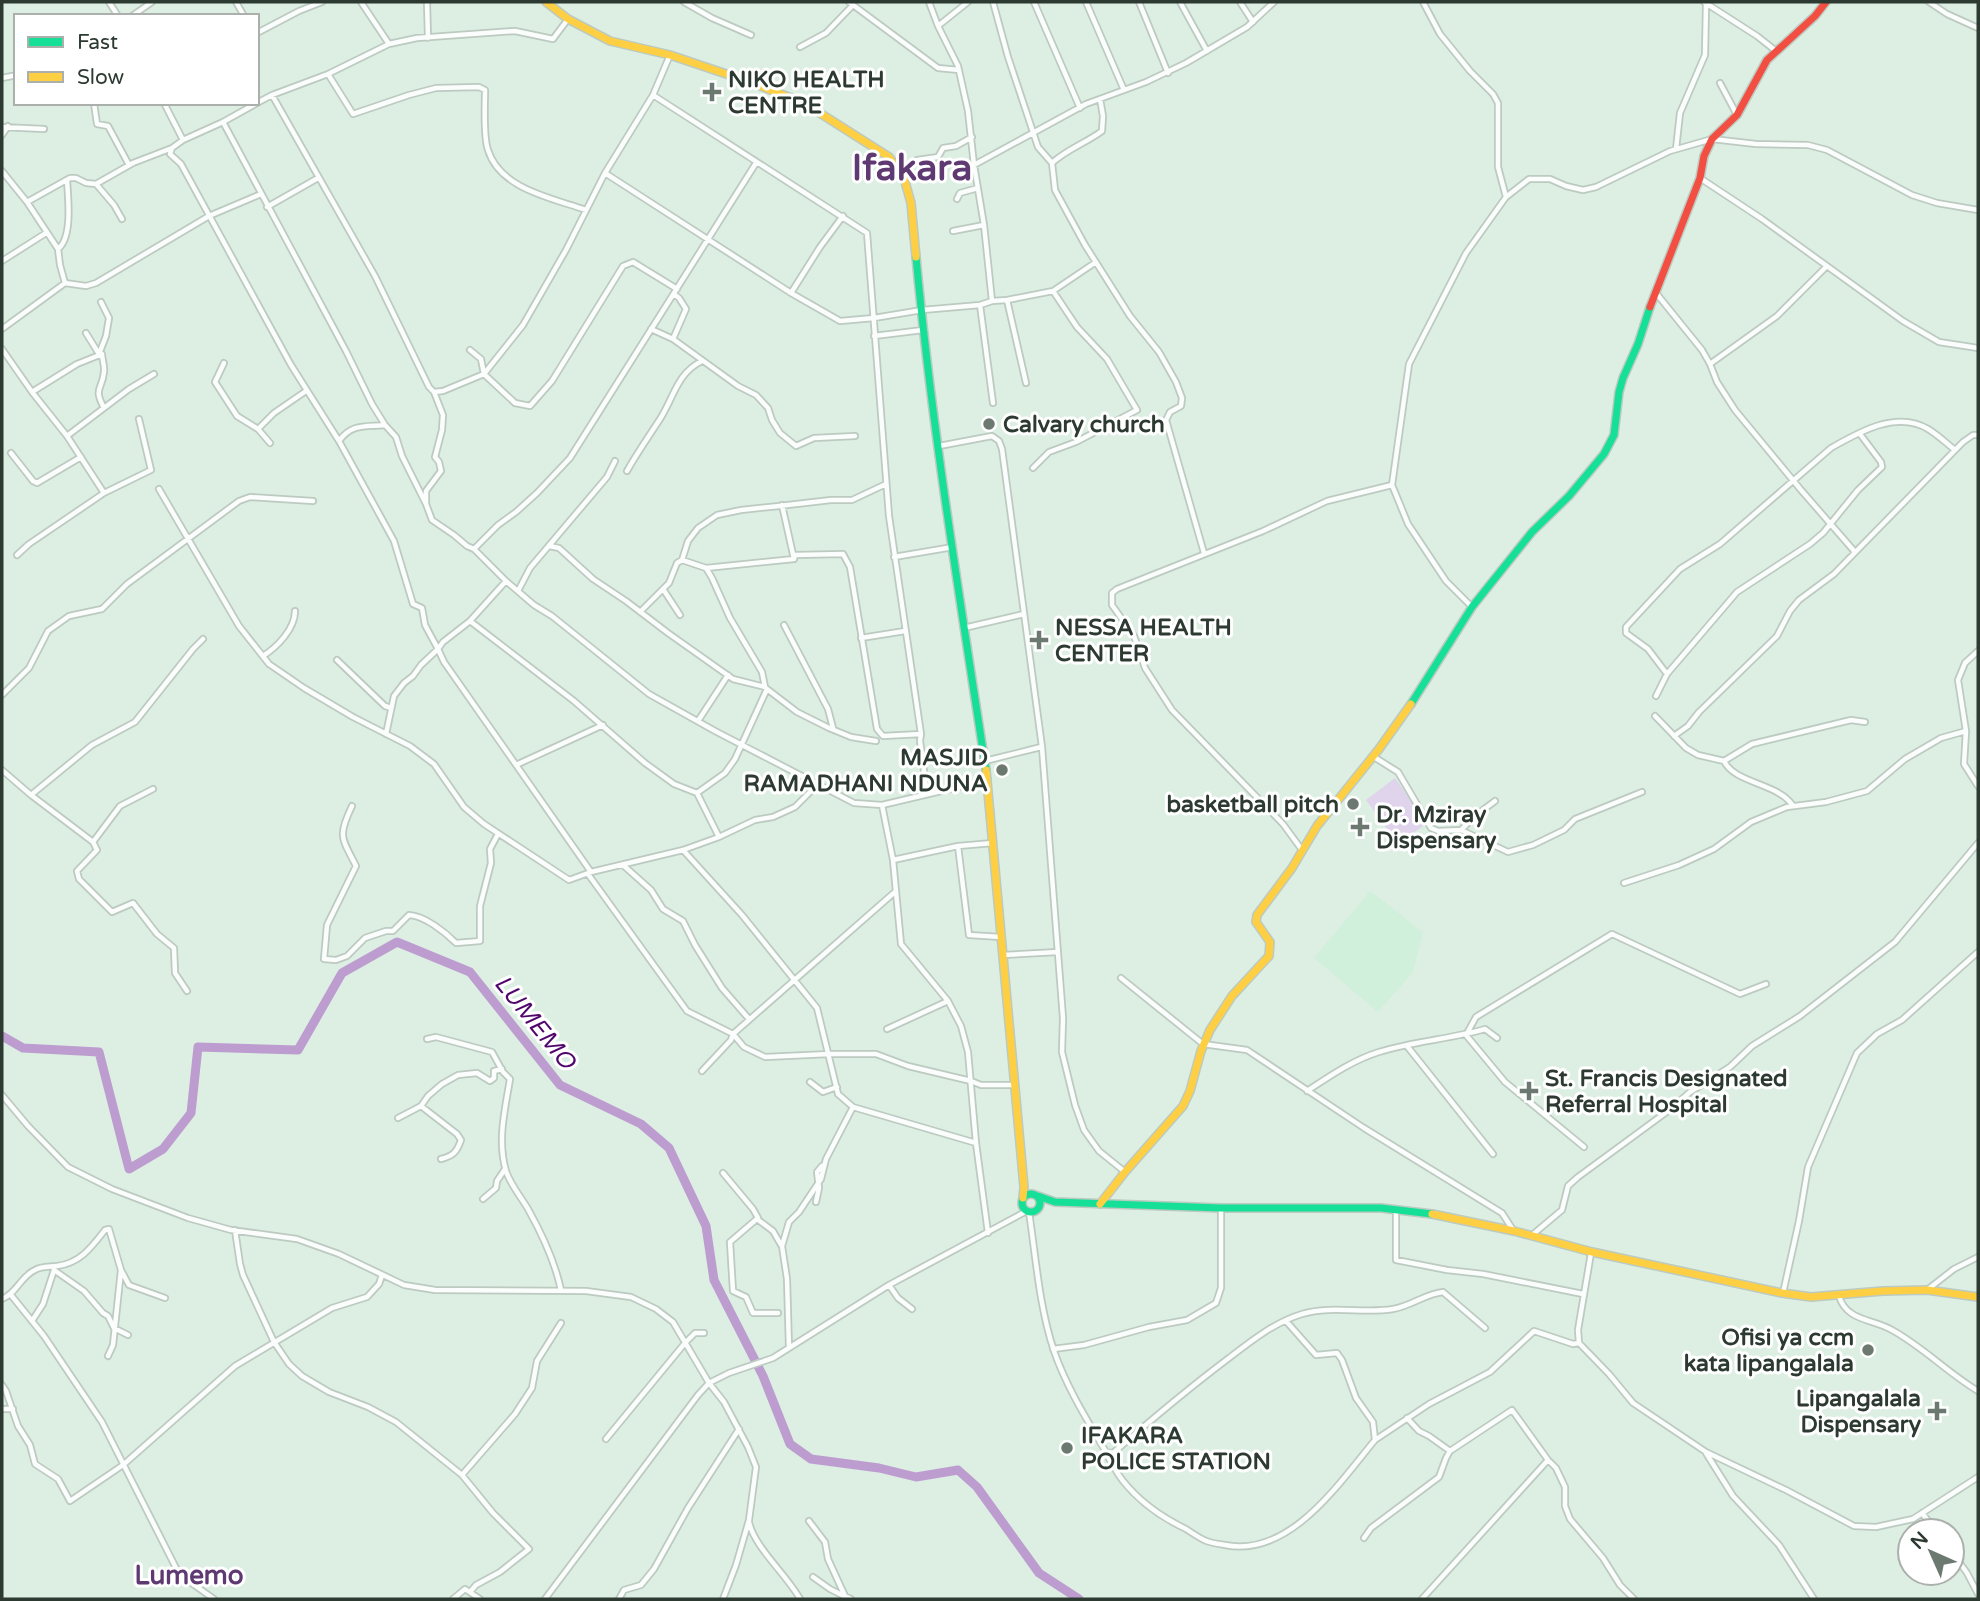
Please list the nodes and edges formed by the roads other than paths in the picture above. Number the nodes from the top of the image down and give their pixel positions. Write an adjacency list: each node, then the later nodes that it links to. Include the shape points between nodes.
1 (152, 2): 21 (street)
2 (322, 2): 26 (street)
3 (361, 2): 29 (street)
4 (427, 2): 28 (street)
5 (546, 2): 22 (main road)
6 (684, 2): 27 (street)
7 (929, 2): 24 (street)
8 (968, 2): 24 (street)
9 (993, 2): 53 (street)
10 (1034, 2): 48 (street)
11 (1086, 2): 40 (street)
12 (1139, 2): 35 (street)
13 (1180, 2): 31 (street)
14 (1240, 2): 23 (street)
15 (1274, 2): 23 (street)
16 (1423, 2): 73 (street, via 1440,34 1498,103 1498,167)
17 (1826, 2): 32 (main road)
18 (1929, 2): 25 (street)
19 (851, 3): 30 (street, via 826,33); 34 (street, via 939,68)
20 (1705, 3): 32 (street); 59 (street, via 1705,55 1680,113)
21 (135, 14)
22 (568, 19): 28 (street, via 553,39 515,31); 33 (main road, via 610,41)
23 (1253, 22): 31 (street)
24 (938, 26): 34 (street)
25 (1978, 28)
26 (259, 32)
27 (751, 34)
28 (428, 38): 29 (street)
29 (389, 44): 36 (street)
30 (800, 47)
31 (1207, 51): 35 (street)
32 (1776, 51): 49 (main road, via 1762,67)
33 (670, 55): 42 (street); 99 (main road, via 804,103 889,157 904,178 911,203)
34 (959, 70): 55 (street)
35 (1168, 73): 40 (street)
36 (328, 74): 41 (street); 77 (street, via 353,114 436,88 485,90 487,149 495,164 508,179 531,191)
37 (12, 76): 38 (street)
38 (2, 78)
39 (1720, 83): 49 (street)
40 (1124, 90): 43 (street)
41 (272, 95): 44 (street); 67 (street)
42 (653, 95): 61 (street); 66 (street)
43 (1100, 99): 48 (street); 62 (street, via 1102,131)
44 (259, 102)
45 (94, 105): 63 (street, via 97,124 108,126)
46 (165, 105): 57 (street)
47 (253, 105): 50 (street)
48 (1080, 108): 53 (street)
49 (1737, 115): 56 (main road)
50 (223, 122): 57 (street); 72 (street)
51 (5, 126): 52 (street); 54 (street)
52 (44, 129)
53 (1032, 132): 62 (street); 64 (street)
54 (2, 135)
55 (972, 137): 60 (street, via 943,148 938,157); 64 (street)
56 (1712, 139): 59 (street); 68 (main road); 78 (street, via 1818,147 1912,195)
57 (183, 140): 58 (street)
58 (172, 148): 63 (street); 79 (street, via 170,154 181,164)
59 (1676, 149): 73 (street, via 1596,187 1583,190 1549,179 1529,179)
60 (917, 160)
61 (756, 163): 80 (street); 85 (street)
62 (1052, 163): 88 (street, via 1055,190)
63 (129, 165): 70 (street)
64 (974, 165): 71 (street)
65 (2, 172): 75 (street)
66 (606, 173): 77 (street); 85 (street)
67 (318, 178): 76 (street); 119 (street)
68 (1700, 178): 89 (street); 94 (main road)
69 (67, 179): 70 (street); 75 (street); 86 (street, via 67,231)
70 (96, 184): 81 (street)
71 (978, 188): 74 (street, via 960,193); 82 (street)
72 (261, 194): 76 (street); 79 (street)
73 (1506, 197): 140 (street, via 1466,253 1409,363)
74 (957, 199)
75 (27, 202): 84 (street)
76 (267, 207): 123 (street)
77 (586, 210): 115 (street, via 523,325)
78 (1978, 210)
79 (209, 216): 90 (street, via 96,283); 117 (street)
80 (843, 216): 93 (street); 100 (street, via 867,233)
81 (122, 219)
82 (984, 225): 83 (street); 95 (street)
83 (953, 231)
84 (47, 233): 86 (street); 87 (street)
85 (707, 240): 92 (street); 93 (street)
86 (58, 249): 90 (street)
87 (2, 261)
88 (1096, 262): 91 (street); 152 (street, via 1159,352 1182,398 1181,406 1166,420)
89 (1826, 267): 107 (street, via 1939,342); 113 (street, via 1777,316)
90 (65, 283): 101 (street)
91 (1053, 291): 96 (street); 136 (street, via 1077,327 1107,359 1137,410 1049,452)
92 (675, 292): 102 (street); 106 (street, via 687,309); 115 (street, via 633,261 624,266 552,381 530,406 515,403)
93 (791, 293): 100 (street, via 837,321)
94 (1655, 293): 113 (street); 161 (main road, via 1623,378 1611,444)
95 (992, 300): 96 (street); 98 (street)
96 (1007, 300): 116 (street)
97 (102, 302): 110 (street, via 109,318)
98 (980, 305): 99 (street); 120 (street)
99 (922, 310): 100 (street); 103 (main road)
100 (874, 318): 105 (street)
101 (2, 329)
102 (651, 329): 106 (street); 150 (street, via 570,458)
103 (923, 330): 105 (street); 131 (main road)
104 (86, 333): 110 (street)
105 (874, 336): 139 (street)
106 (673, 340): 111 (street)
107 (1978, 348)
108 (2, 349): 118 (street)
109 (470, 350): 115 (street, via 481,359)
110 (99, 355): 118 (street); 121 (street, via 104,372 98,397)
111 (702, 361): 128 (street, via 755,395 768,408 780,433 796,446 814,438); 137 (street, via 678,381)
112 (224, 363): 124 (street, via 215,382 237,416)
113 (1710, 364): 138 (street, via 1735,410)
114 (154, 374): 121 (street)
115 (484, 374): 119 (street)
116 (1026, 383)
117 (306, 391): 124 (street); 129 (street)
118 (32, 392): 127 (street)
119 (434, 392): 144 (street, via 443,415 435,457 441,471 426,491)
120 (993, 403)
121 (104, 408): 127 (street)
122 (139, 419): 142 (street, via 151,470)
123 (385, 425): 129 (street, via 359,426); 144 (street, via 396,437)
124 (258, 429): 130 (street)
125 (1860, 433): 132 (street, via 1892,421 1915,423); 138 (street, via 1830,448); 146 (street, via 1881,467)
126 (1978, 435): 132 (street)
127 (68, 436): 134 (street)
128 (855, 436)
129 (339, 440): 172 (street, via 394,541 413,604 422,608)
130 (270, 443)
131 (939, 446): 149 (main road); 164 (street, via 992,436 999,441)
132 (1955, 450): 151 (street)
133 (11, 453): 134 (street, via 37,483)
134 (80, 457): 142 (street)
135 (615, 461): 148 (street)
136 (1033, 468)
137 (627, 471)
138 (1792, 480): 146 (street); 176 (street, via 1720,544 1680,569 1626,626 1626,632 1651,652)
139 (887, 484): 145 (street, via 852,500); 154 (street)
140 (1392, 485): 152 (street, via 1327,501); 161 (street, via 1408,524 1446,581)
141 (159, 489): 147 (street)
142 (104, 493): 153 (street)
143 (313, 501): 147 (street, via 250,497)
144 (426, 504): 150 (street, via 432,520)
145 (782, 505): 155 (street); 156 (street, via 717,515 698,528)
146 (1830, 524): 151 (street); 176 (street, via 1810,544 1737,592)
147 (189, 538): 174 (street, via 239,626); 179 (street, via 127,584 102,609 69,616 48,631 29,667)
148 (550, 546): 160 (street, via 530,568); 163 (street, via 559,548)
149 (953, 547): 154 (street); 168 (main road)
150 (474, 549): 158 (street)
151 (1855, 552): 190 (street, via 1799,600 1777,636)
152 (1204, 553): 219 (street, via 1117,589 1112,593 1112,605 1134,636 1145,668 1172,710 1275,815)
153 (17, 555)
154 (894, 556): 169 (street)
155 (794, 559): 157 (street); 170 (street, via 795,555 843,554 850,567)
156 (682, 560): 157 (street); 159 (street)
157 (706, 568): 178 (street, via 762,672)
158 (506, 580): 160 (street); 166 (street)
159 (663, 589): 163 (street); 165 (street)
160 (518, 591): 183 (street, via 649,694)
161 (1472, 607): 194 (main road)
162 (295, 611): 174 (street, via 295,621)
163 (640, 612): 177 (street)
164 (1024, 614): 168 (street); 193 (street)
165 (680, 615)
166 (470, 621): 172 (street); 185 (street)
167 (784, 625): 186 (street, via 828,709)
168 (964, 628): 195 (main road)
169 (905, 631): 170 (street); 189 (street)
170 (861, 638): 189 (street, via 877,729 883,736)
171 (203, 639): 206 (street, via 135,722 92,745)
172 (438, 649): 181 (street, via 394,696); 197 (street)
173 (1978, 651): 187 (street, via 1965,663 1958,680)
174 (263, 656): 188 (street, via 304,688)
175 (337, 660): 181 (street)
176 (1667, 674): 180 (street)
177 (728, 675): 178 (street); 183 (street)
178 (766, 688): 186 (street, via 797,712); 192 (street)
179 (2, 695)
180 (1656, 696)
181 (391, 708): 188 (street)
182 (1655, 716): 190 (street)
183 (698, 721): 192 (street)
184 (1865, 722): 196 (street, via 1851,720 1752,744)
185 (603, 725): 197 (street); 204 (street, via 645,764)
186 (833, 728): 191 (street)
187 (1966, 731): 201 (street, via 1964,764); 209 (street, via 1941,738 1905,759 1867,791)
188 (386, 734): 212 (street, via 434,764 464,807)
189 (921, 734): 205 (street)
190 (1674, 736): 196 (street, via 1698,755)
191 (876, 741)
192 (742, 745): 200 (street); 204 (street, via 725,773)
193 (1042, 747): 195 (street); 226 (street)
194 (1373, 756): 211 (street, via 1398,772 1431,828); 219 (main road)
195 (984, 761): 199 (main road)
196 (1724, 761): 209 (street, via 1732,771)
197 (516, 765): 222 (street)
198 (2, 770): 206 (street)
199 (988, 780): 205 (street); 215 (main road)
200 (818, 784): 208 (street, via 854,803); 213 (street, via 795,807)
201 (1978, 786)
202 (153, 789): 214 (street, via 120,806)
203 (1642, 792): 211 (street, via 1575,819 1564,830 1533,845 1508,852)
204 (697, 793): 213 (street)
205 (927, 794): 208 (street)
206 (31, 795): 214 (street)
207 (1495, 801): 211 (street)
208 (882, 805): 220 (street)
209 (1793, 806): 223 (street, via 1751,822 1714,849 1679,866)
210 (352, 807): 212 (street, via 342,837 356,866 327,925 324,958 347,956 365,939 393,931 409,915 419,916 456,943 481,941 480,906 490,849)
211 (1461, 830)
212 (498, 833): 222 (street, via 569,880)
213 (719, 837): 218 (street)
214 (93, 842): 232 (street, via 97,850 77,870 79,879 112,912 133,903 174,948 175,973)
215 (994, 843): 217 (street); 225 (main road)
216 (1978, 843): 277 (street, via 1895,942 1578,1177 1568,1186 1562,1209)
217 (958, 846): 220 (street); 225 (street, via 969,935)
218 (683, 850): 221 (street); 230 (street)
219 (1302, 851): 240 (main road, via 1255,919 1271,942 1269,956 1226,1003)
220 (893, 860): 224 (street)
221 (623, 864): 222 (street); 234 (street, via 652,890 663,909 683,921 722,988)
222 (589, 873): 236 (street, via 687,1011)
223 (1624, 883)
224 (896, 891): 230 (street); 233 (street, via 901,944)
225 (1001, 937): 228 (main road)
226 (1058, 952): 228 (street); 259 (street, via 1062,1052 1075,1105 1084,1130)
227 (1978, 952): 287 (street, via 1902,1020 1857,1053 1808,1167)
228 (1003, 955): 247 (main road)
229 (1121, 978): 240 (street)
230 (793, 980): 234 (street); 242 (street, via 817,1008)
231 (1766, 984): 237 (street, via 1740,994 1612,934 1476,1017)
232 (187, 991)
233 (948, 1001): 235 (street); 245 (street, via 961,1026)
234 (750, 1019): 236 (street)
235 (887, 1029)
236 (733, 1034): 242 (street, via 744,1047 765,1058); 244 (street)
237 (1466, 1035): 238 (street, via 1485,1029); 241 (street); 255 (street, via 1505,1082)
238 (1497, 1038)
239 (427, 1039): 243 (street, via 436,1037 492,1052)
240 (1203, 1044): 249 (street, via 1247,1050); 259 (main road, via 1183,1106)
241 (1406, 1046): 249 (street, via 1378,1052 1338,1070); 256 (street)
242 (829, 1054): 245 (street, via 876,1054); 248 (street)
243 (502, 1069): 251 (street, via 494,1071 490,1081 477,1073 458,1075 432,1092); 258 (street, via 510,1079 501,1125)
244 (702, 1071)
245 (971, 1081): 247 (street); 254 (street)
246 (810, 1082): 248 (street, via 823,1092)
247 (1015, 1085): 261 (main road)
248 (837, 1087): 252 (street, via 838,1094)
249 (1307, 1091): 275 (street, via 1502,1213)
250 (2, 1095): 274 (street, via 68,1167 188,1218)
251 (421, 1106): 253 (street); 257 (street, via 461,1140 452,1156)
252 (853, 1107): 254 (street); 262 (street)
253 (398, 1118)
254 (975, 1143): 276 (street)
255 (1584, 1147)
256 (1493, 1154)
257 (441, 1160)
258 (505, 1168): 265 (street, via 496,1188); 285 (street, via 557,1270)
259 (1125, 1172): 268 (main road)
260 (723, 1174): 273 (street)
261 (1023, 1181): 263 (main road); 264 (main road)
262 (818, 1183): 266 (street); 278 (street, via 789,1222)
263 (1036, 1195): 264 (main road); 267 (main road); 270 (main road, via 1041,1203)
264 (1023, 1198): 272 (main road)
265 (483, 1199)
266 (816, 1202)
267 (1055, 1202): 268 (main road); 270 (main road)
268 (1100, 1205): 269 (main road)
269 (1221, 1208): 271 (main road); 307 (street, via 1221,1288 1216,1303 1187,1320)
270 (1038, 1209): 272 (main road)
271 (1396, 1210): 275 (main road); 288 (street, via 1396,1260)
272 (1027, 1211): 276 (street); 307 (street)
273 (757, 1219): 278 (street, via 773,1231); 295 (street, via 730,1242 733,1291 746,1297 753,1313)
274 (235, 1230): 283 (street, via 297,1239); 303 (street, via 243,1275)
275 (1514, 1231): 277 (main road)
276 (988, 1233): 284 (street)
277 (1531, 1236): 279 (main road)
278 (782, 1246): 306 (street)
279 (1592, 1252): 287 (main road); 288 (street)
280 (1978, 1257): 286 (street)
281 (54, 1268): 282 (street, via 77,1261 108,1229); 289 (street, via 34,1270); 296 (street, via 43,1304); 299 (street, via 84,1291)
282 (121, 1270): 291 (street, via 129,1284); 299 (street)
283 (382, 1275): 285 (street, via 404,1285 435,1290); 303 (street, via 367,1297 332,1308)
284 (889, 1285): 294 (street); 306 (street)
285 (561, 1290): 304 (street, via 631,1297 673,1322)
286 (1927, 1290): 290 (main road); 292 (main road)
287 (1782, 1293): 290 (main road)
288 (1584, 1294): 305 (street)
289 (11, 1295): 293 (street); 296 (street)
290 (1839, 1296): 311 (street, via 1849,1313 1892,1330)
291 (165, 1297)
292 (1978, 1297)
293 (2, 1299)
294 (912, 1309)
295 (778, 1313)
296 (32, 1321): 322 (street, via 102,1422)
297 (1286, 1321): 300 (street, via 1324,1309 1386,1311 1443,1292); 317 (street, via 1316,1355 1337,1353 1356,1398 1373,1422); 319 (street, via 1256,1337 1113,1452)
298 (561, 1323): 323 (street, via 537,1361 532,1388 515,1415)
299 (114, 1328): 302 (street); 308 (street)
300 (1485, 1328)
301 (704, 1332): 304 (street, via 695,1333)
302 (128, 1335)
303 (274, 1342): 322 (street, via 235,1366); 323 (street, via 302,1376 396,1422)
304 (685, 1343): 309 (street); 316 (street)
305 (1579, 1343): 314 (street, via 1534,1331 1490,1372); 320 (street, via 1633,1403)
306 (789, 1348): 309 (street)
307 (1053, 1349): 319 (street)
308 (108, 1356)
309 (709, 1384): 315 (street); 338 (street)
310 (2, 1385): 313 (street)
311 (1978, 1391)
312 (2, 1409): 313 (street)
313 (13, 1409): 322 (street, via 35,1464 58,1479 70,1501)
314 (1407, 1418): 317 (street); 318 (street, via 1419,1432)
315 (738, 1429): 328 (street, via 756,1468); 339 (street, via 654,1569 641,1586 624,1590)
316 (606, 1439)
317 (1375, 1440): 319 (street, via 1303,1521 1268,1541 1233,1547 1205,1541 1163,1518 1123,1481)
318 (1450, 1451): 321 (street, via 1512,1410); 329 (street, via 1438,1477)
319 (1105, 1452)
320 (1706, 1452): 325 (street, via 1854,1526 1876,1527); 344 (street, via 1733,1496 1779,1545)
321 (1548, 1460): 342 (street); 343 (street, via 1565,1487 1570,1519)
322 (123, 1465): 335 (street, via 176,1569)
323 (462, 1475): 332 (street, via 529,1549)
324 (1978, 1477): 325 (street)
325 (1922, 1513): 326 (street)
326 (1925, 1517)
327 (809, 1521): 334 (street, via 825,1542 828,1559)
328 (748, 1522): 340 (street); 341 (street, via 751,1533)
329 (1364, 1538)
330 (1966, 1570): 333 (street)
331 (813, 1577): 334 (street)
332 (470, 1592): 336 (street, via 465,1589); 337 (street)
333 (1978, 1594)
334 (848, 1598)
335 (214, 1599)
336 (453, 1599)
337 (480, 1599)
338 (545, 1599)
339 (619, 1599)
340 (723, 1599)
341 (800, 1599)
342 (1422, 1599)
343 (1634, 1599)
344 (1814, 1599)

